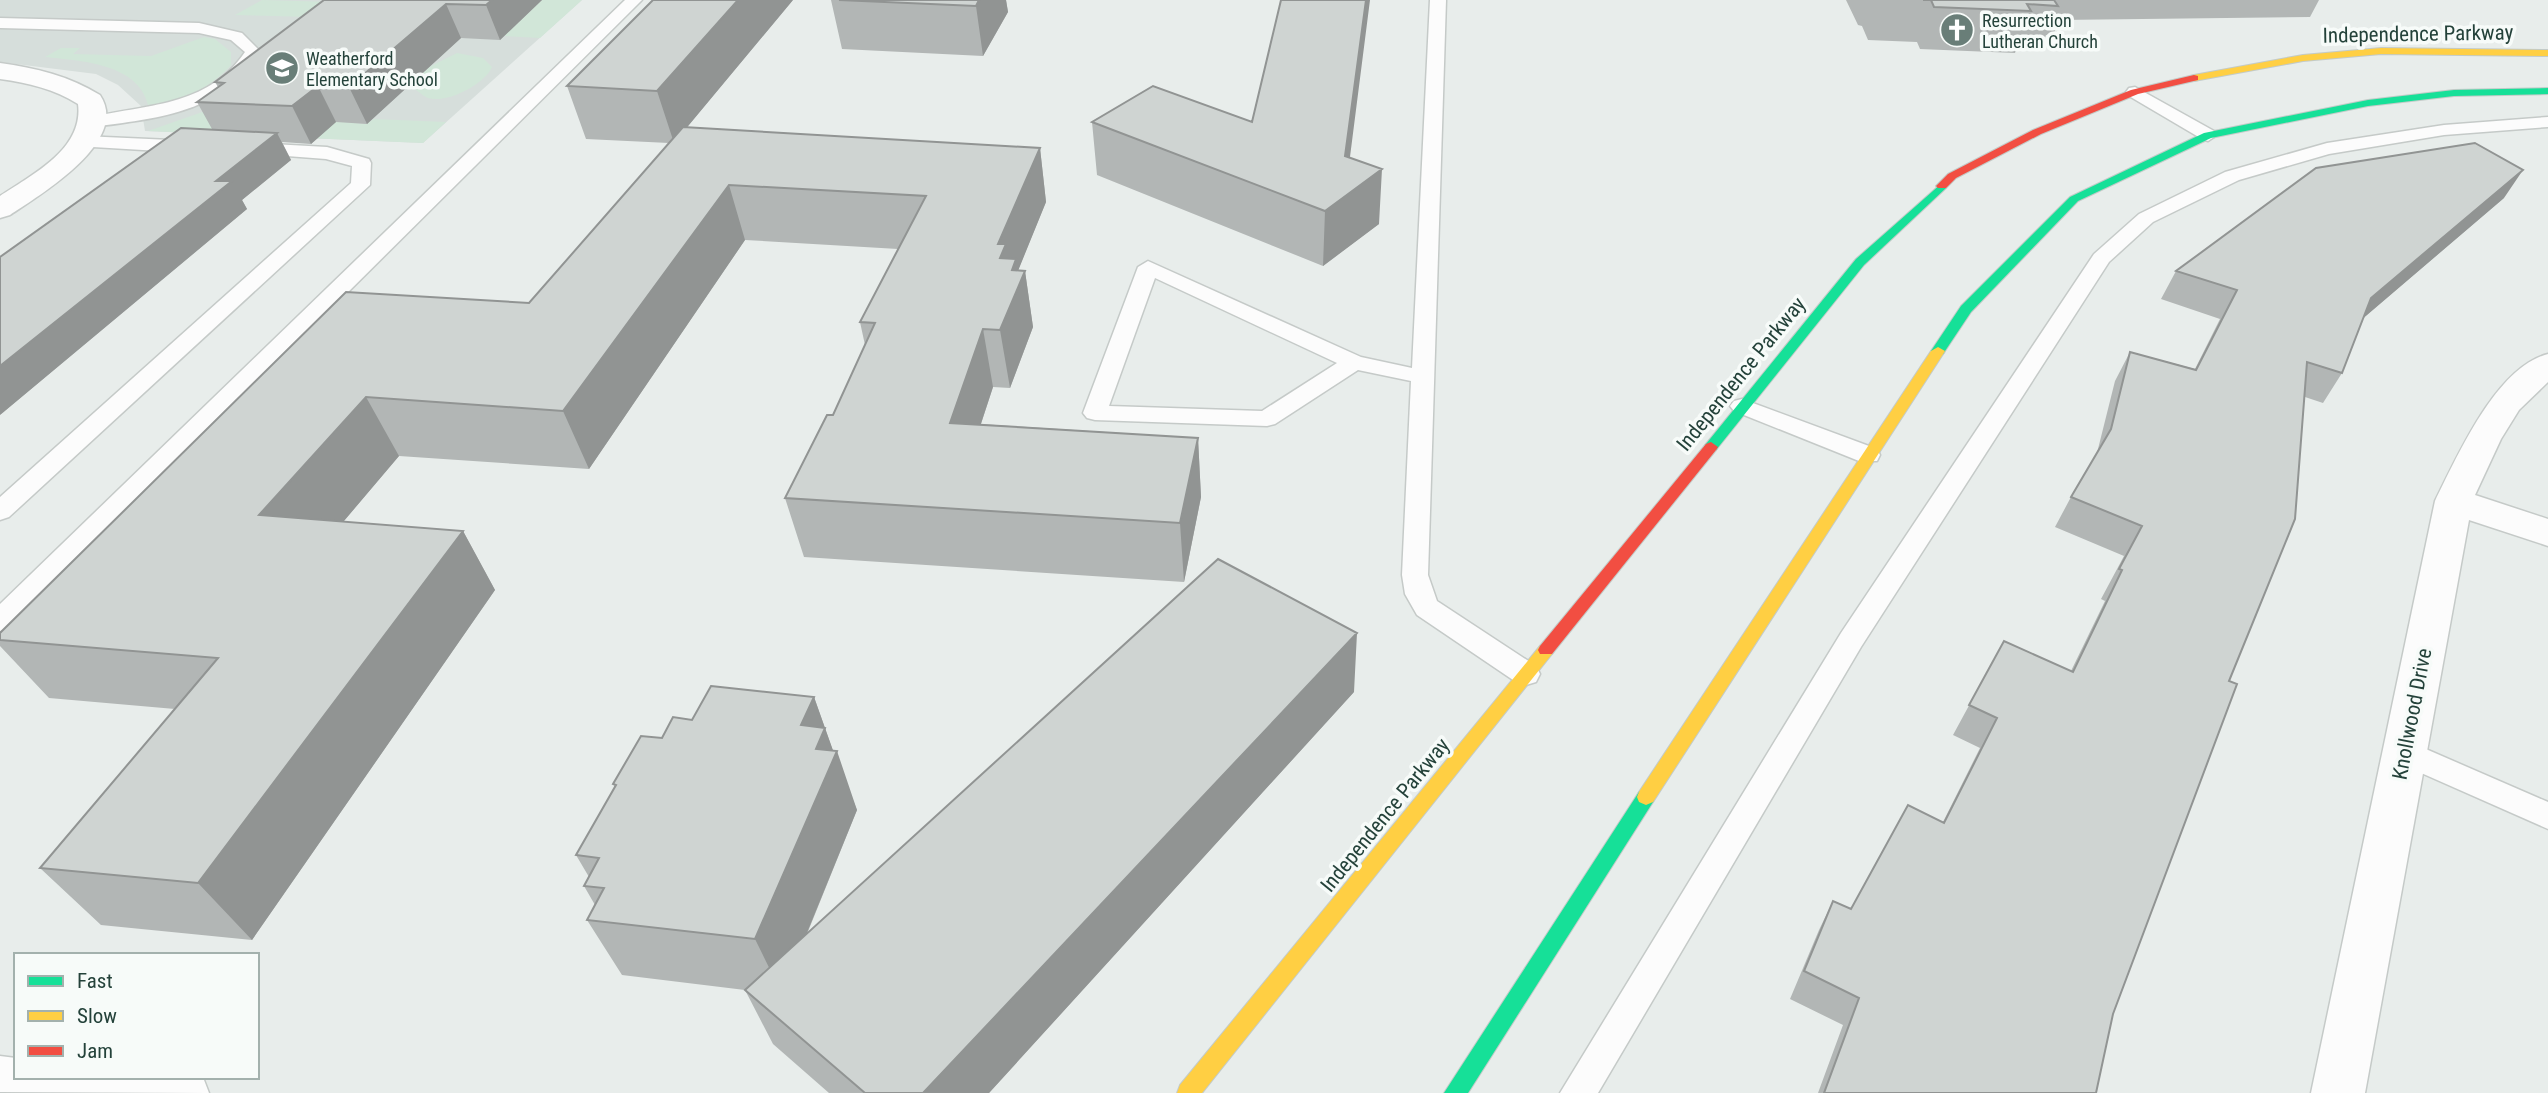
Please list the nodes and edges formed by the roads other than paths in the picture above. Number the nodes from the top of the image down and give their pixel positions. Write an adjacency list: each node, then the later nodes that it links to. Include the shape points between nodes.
1 (634, 0): 20 (lane)
2 (1438, 0): 14 (lane)
3 (0, 23): 9 (lane, via 199,28 246,40 253,52 245,69 223,86 164,111)
4 (2548, 53): 7 (main road, Independence Parkway, via 2381,51 2303,58)
5 (0, 71): 9 (street, via 45,77 92,101)
6 (2548, 91): 10 (main road, via 2454,93 2368,103)
7 (2135, 92): 10 (lane); 15 (main road, Independence Parkway, via 2037,132 1952,176 1860,262)
8 (2548, 122): 28 (lane, via 2444,130 2327,149 2232,176 2146,218 2101,258 1851,640)
9 (88, 132): 11 (street, via 60,166); 18 (lane, via 226,148 327,153 362,163 359,185)
10 (2208, 135): 16 (main road, via 2074,199 1966,309)
11 (0, 209)
12 (1354, 362): 12 (lane, via 1148,267 1095,413 1267,419); 14 (lane)
13 (2548, 364): 17 (street, Knollwood Drive, via 2506,403)
14 (1423, 377): 21 (lane, via 1415,575 1419,594 1427,608)
15 (1742, 406): 16 (lane); 21 (main road, Independence Parkway)
16 (1868, 455): 27 (main road)
17 (2454, 501): 19 (street); 22 (street, Knollwood Drive)
18 (0, 511)
19 (2548, 533)
20 (0, 621)
21 (1526, 674): 26 (main road, Independence Parkway)
22 (2405, 752): 23 (lane); 29 (street, Knollwood Drive)
23 (2548, 816)
24 (48, 1079): 25 (lane)
25 (191, 1093)
26 (1188, 1093)
27 (1455, 1093)
28 (1578, 1093)
29 (2338, 1093)

